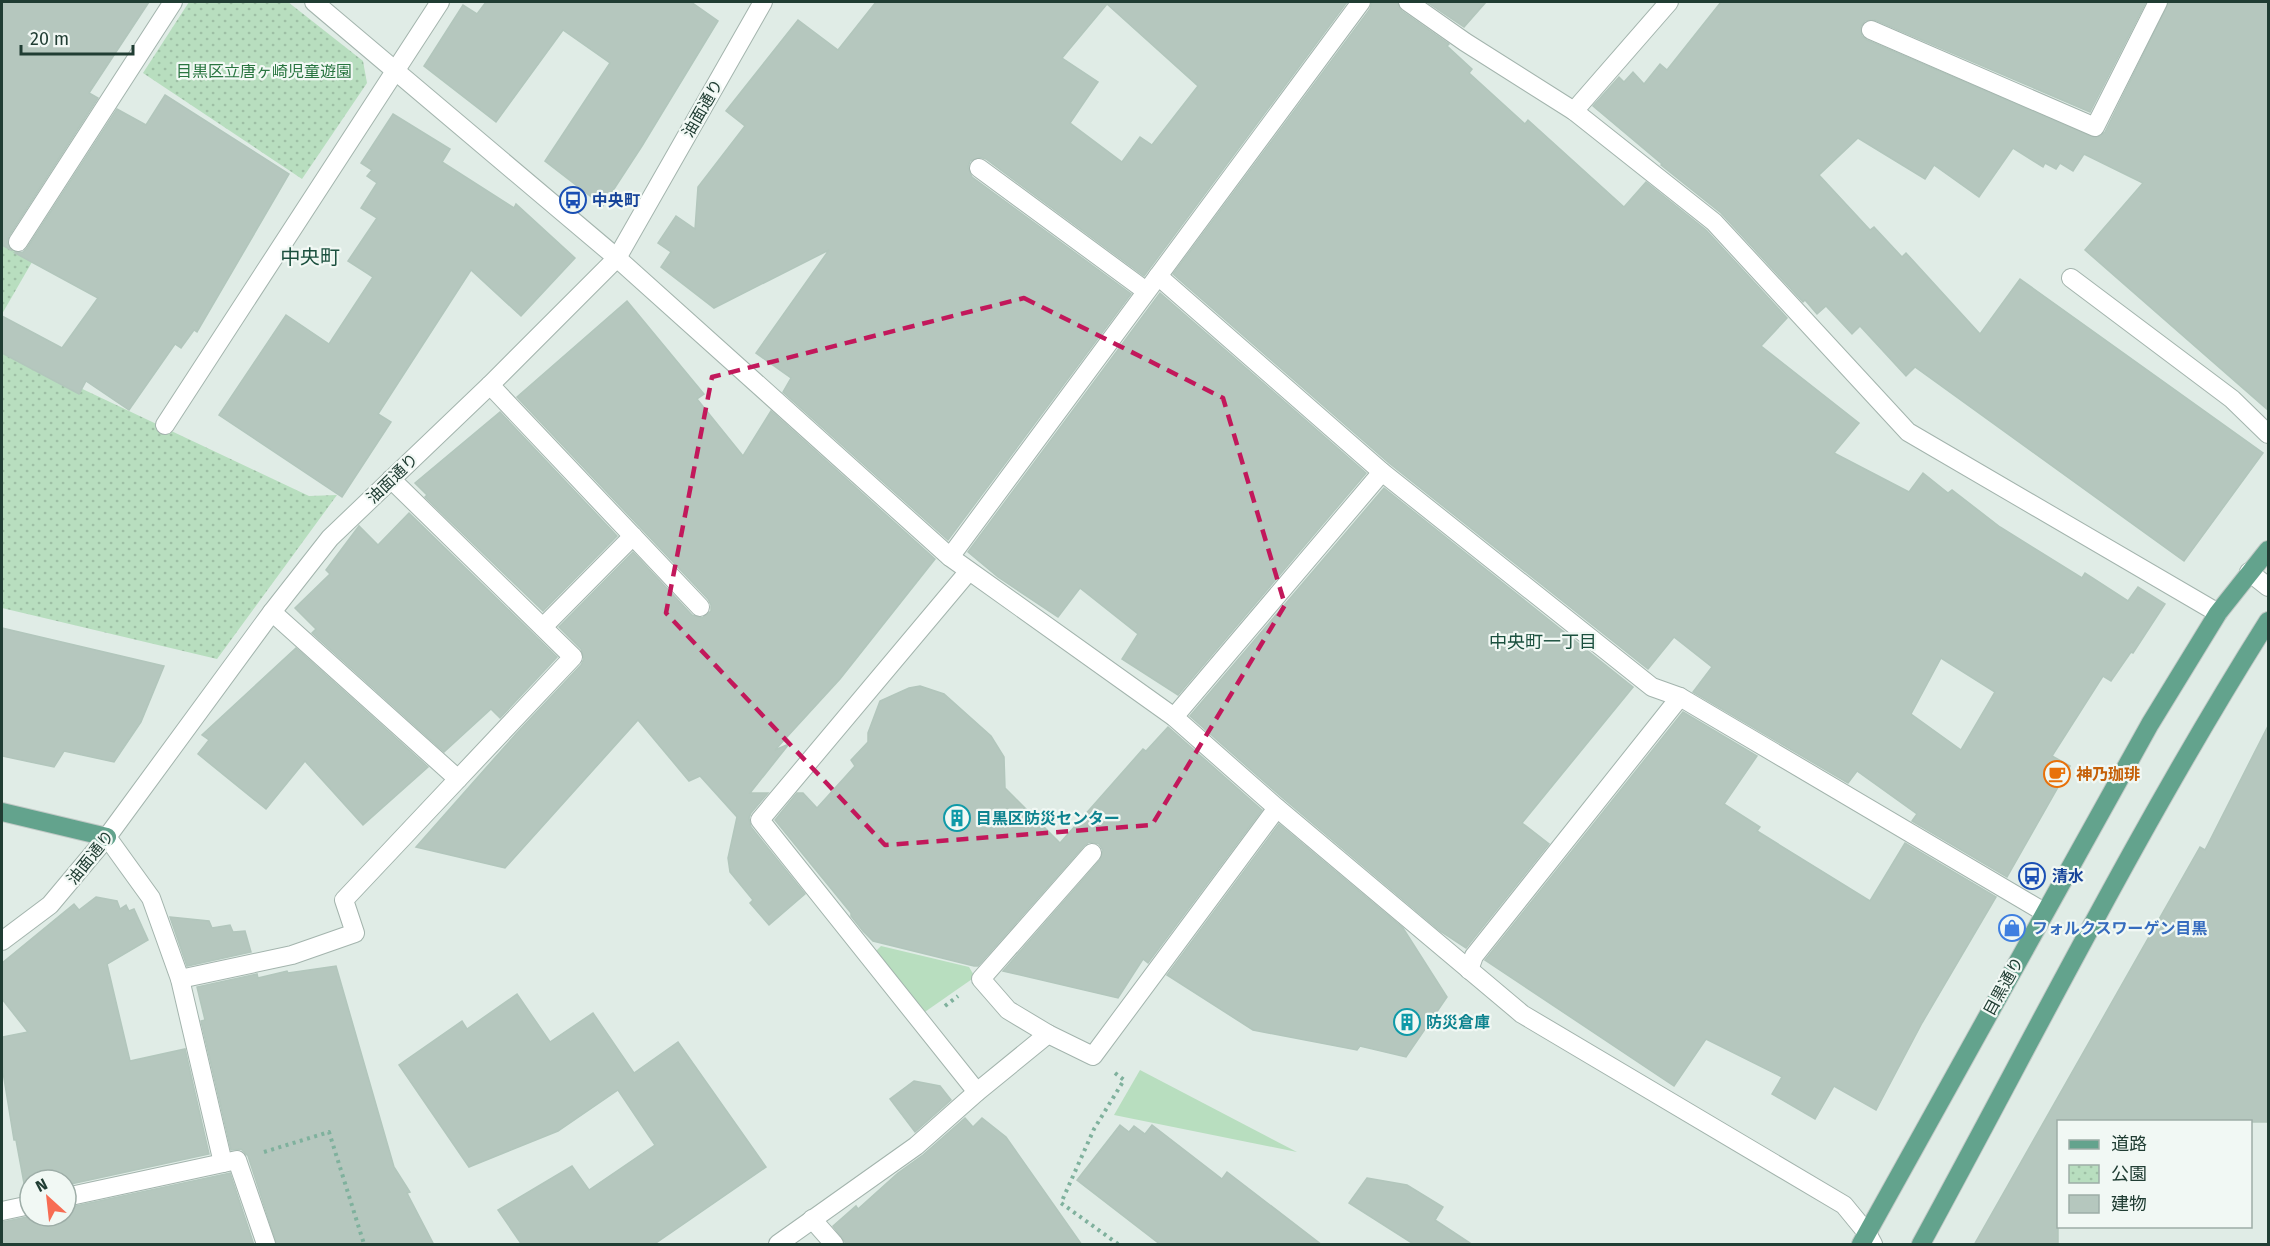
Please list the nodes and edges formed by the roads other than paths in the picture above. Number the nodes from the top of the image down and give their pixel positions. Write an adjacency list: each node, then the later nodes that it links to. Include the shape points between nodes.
1 (173, 2): 13 (street)
2 (314, 2): 10 (street)
3 (440, 2): 10 (street)
4 (763, 2): 14 (street, 油面通り)
5 (1361, 2): 15 (street)
6 (1408, 2): 11 (street)
7 (1669, 2): 11 (street)
8 (2158, 2): 9 (street, via 2095,127)
9 (1870, 30)
10 (395, 69): 14 (street); 19 (street)
11 (1574, 111): 31 (street, via 1714,222 1908,432)
12 (979, 168): 17 (street)
13 (18, 242)
14 (617, 258): 18 (street, 油面通り); 25 (street)
15 (1158, 276): 17 (street); 21 (street)
16 (2071, 278): 20 (street, via 2232,399)
17 (1146, 291): 25 (street)
18 (490, 385): 22 (street, 油面通り); 23 (street)
19 (165, 425)
20 (2268, 434)
21 (1382, 472): 34 (street, via 1652,687); 35 (street)
22 (391, 479): 30 (street, 油面通り, via 330,538); 33 (street)
23 (633, 536): 29 (street); 33 (street)
24 (2268, 550): 27 (main road, 目黒通り)
25 (950, 557): 26 (street)
26 (969, 571): 35 (street); 46 (street, via 760,820)
27 (2249, 572): 28 (street); 31 (main road, 目黒通り)
28 (2268, 587)
29 (700, 606)
30 (272, 612): 36 (street); 39 (street, 油面通り)
31 (2218, 613): 41 (main road, 目黒通り)
32 (2268, 621): 56 (main road, via 2141,834)
33 (543, 627): 36 (street, via 573,657)
34 (1680, 697): 41 (street); 43 (street, via 1474,956)
35 (1174, 717): 37 (street)
36 (458, 779): 44 (street, via 344,900 355,933 292,955)
37 (1277, 808): 43 (street); 45 (street, via 1093,1056)
38 (2, 812): 39 (main road)
39 (108, 837): 42 (street, 油面通り, via 50,905); 44 (street, via 151,898)
40 (1092, 853): 45 (street, via 981,980 1008,1010)
41 (2044, 912): 52 (main road, 目黒通り)
42 (2, 941)
43 (1469, 970): 52 (street, via 1522,1014 1844,1205)
44 (180, 979): 47 (street)
45 (1048, 1035): 46 (street)
46 (977, 1092): 51 (street, via 916,1146)
47 (230, 1162): 48 (street); 53 (street)
48 (78, 1194)
49 (18, 1207): 50 (street)
50 (2, 1210)
51 (812, 1219): 54 (street); 55 (street)
52 (1867, 1241)
53 (266, 1245)
54 (778, 1245)
55 (834, 1245)
56 (1921, 1245)

